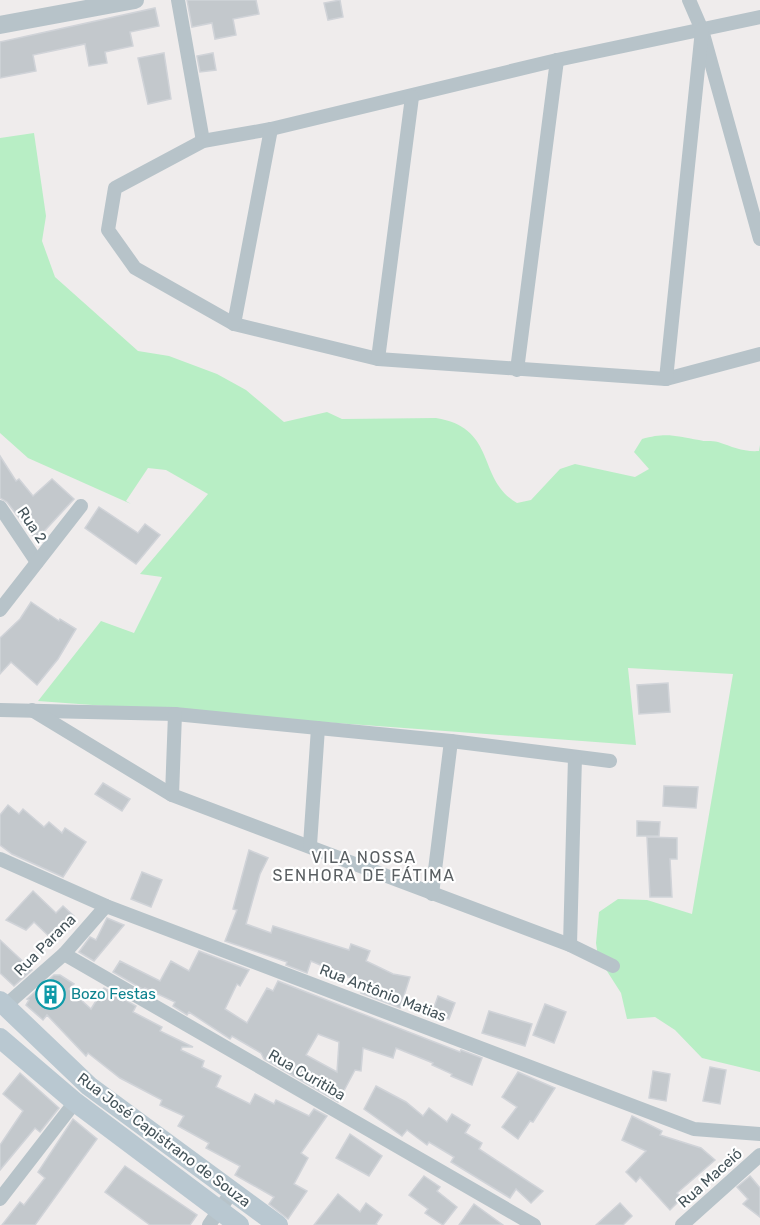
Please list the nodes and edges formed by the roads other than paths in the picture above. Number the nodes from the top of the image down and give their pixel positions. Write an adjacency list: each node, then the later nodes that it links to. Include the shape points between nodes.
1 (135, 0): 5 (street)
2 (178, 0): 10 (street)
3 (689, 0): 6 (street)
4 (760, 17): 6 (street)
5 (0, 25)
6 (702, 30): 7 (street); 11 (street); 16 (street)
7 (557, 60): 8 (street); 15 (street)
8 (412, 97): 9 (street); 14 (street)
9 (271, 129): 10 (street); 12 (street)
10 (203, 141): 12 (street, via 115,188 108,230 135,268)
11 (760, 239)
12 (234, 324): 14 (street)
13 (760, 354): 16 (street)
14 (378, 359): 15 (street)
15 (517, 370): 16 (street)
16 (666, 379)
17 (81, 506): 19 (street)
18 (0, 507): 19 (street, Rua 2)
19 (38, 562): 20 (street)
20 (0, 610)
21 (0, 710): 22 (street)
22 (32, 710): 23 (street); 28 (street)
23 (175, 714): 24 (street); 28 (street)
24 (318, 728): 25 (street); 29 (street)
25 (451, 741): 26 (street); 31 (street)
26 (575, 757): 27 (street); 33 (street)
27 (610, 762)
28 (172, 795): 29 (street)
29 (310, 845): 31 (street)
30 (0, 859): 32 (street, Rua Antônio Matias)
31 (432, 894): 33 (street)
32 (106, 906): 34 (street, Rua Parana); 39 (street, Rua Antônio Matias, via 694,1129)
33 (570, 945): 35 (street)
34 (64, 954): 36 (street, Rua Parana); 46 (street, Rua Curitiba)
35 (614, 966)
36 (2, 1004): 41 (main road, Rua José Capistrano de Souza, via 89,1086)
37 (0, 1038): 38 (main road, Rua José Capistrano de Souza)
38 (75, 1102): 42 (street); 43 (main road, Rua José Capistrano de Souza)
39 (760, 1134)
40 (760, 1155): 47 (street, Rua Maceió)
41 (231, 1193): 43 (street); 45 (main road, Rua José Capistrano de Souza)
42 (0, 1199)
43 (215, 1218): 44 (main road, Rua José Capistrano de Souza)
44 (239, 1225)
45 (278, 1225)
46 (534, 1225)
47 (682, 1225)

